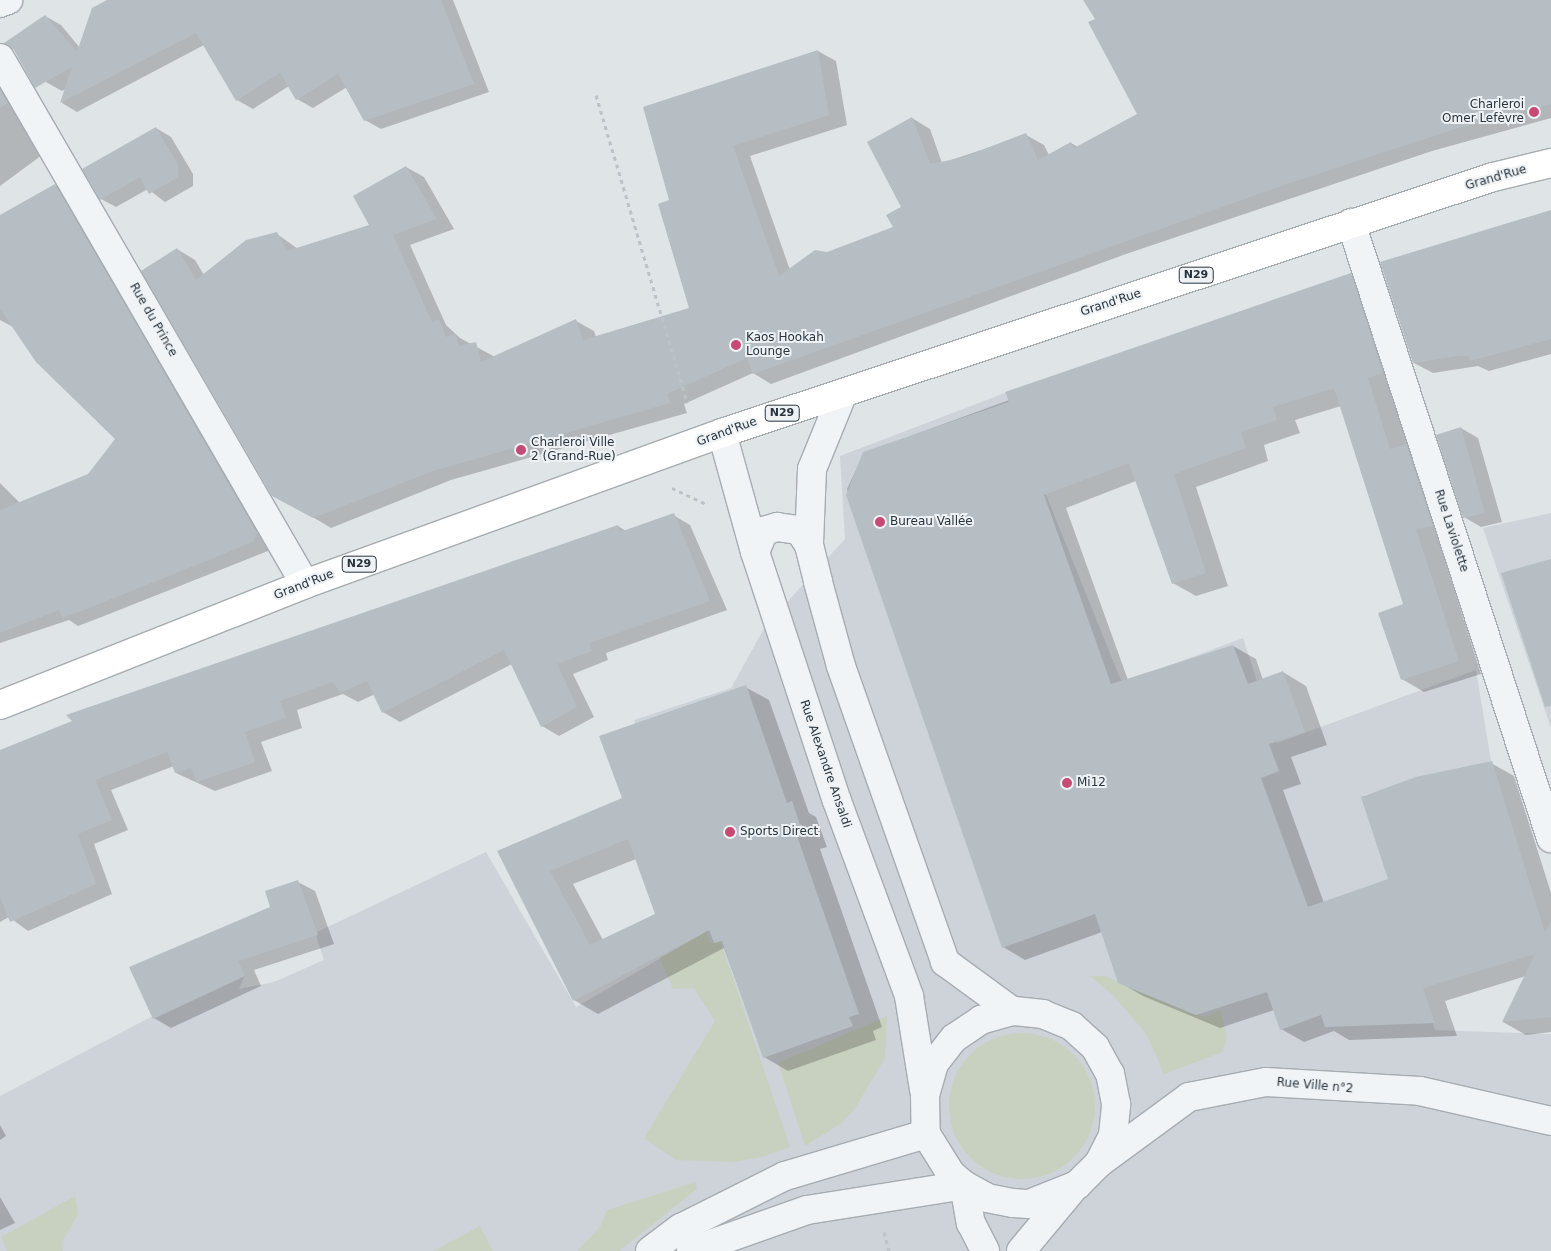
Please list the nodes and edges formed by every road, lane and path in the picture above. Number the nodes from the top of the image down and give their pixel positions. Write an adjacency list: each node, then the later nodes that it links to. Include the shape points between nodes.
1 (8, 0): 2 (street)
2 (0, 3)
3 (0, 58): 14 (street, Rue du Prince)
4 (596, 95): 8 (path)
5 (1551, 163): 6 (main road, Grand'Rue / N29)
6 (1351, 223): 7 (main road, Grand'Rue / N29); 16 (street, Rue Laviolette)
7 (843, 393): 9 (main road, Grand'Rue / N29); 12 (street, via 812,469)
8 (687, 403)
9 (722, 433): 13 (street, Rue Alexandre Ansaldi); 14 (main road, Grand'Rue / N29)
10 (662, 483): 11 (path)
11 (702, 506)
12 (809, 546): 13 (street, via 799,530 776,527 764,531); 17 (street, via 841,666 945,962)
13 (755, 552): 18 (street, Rue Alexandre Ansaldi, via 836,801 908,996)
14 (305, 584): 15 (main road, Grand'Rue / N29)
15 (0, 705)
16 (1551, 838)
17 (1012, 1011): 18 (street, Rue Ville n°2, via 981,1020 954,1038 934,1064); 21 (street, Rue Ville n°2, via 1043,1014 1072,1026 1095,1047 1106,1067 1116,1104 1113,1135)
18 (925, 1095): 20 (street, Rue Ville n°2)
19 (1551, 1121): 21 (street, Rue Ville n°2, via 1420,1091 1266,1082 1189,1096)
20 (926, 1134): 22 (street, Rue Ville n°2, via 951,1174); 24 (street, via 785,1176 681,1228)
21 (1099, 1162): 23 (street, Rue Ville n°2)
22 (964, 1185): 23 (street, Rue Ville n°2, via 987,1198 1029,1204); 25 (street, via 807,1210); 26 (street, via 971,1223)
23 (1077, 1185): 27 (street)
24 (650, 1251)
25 (691, 1251)
26 (985, 1251)
27 (1021, 1251)

